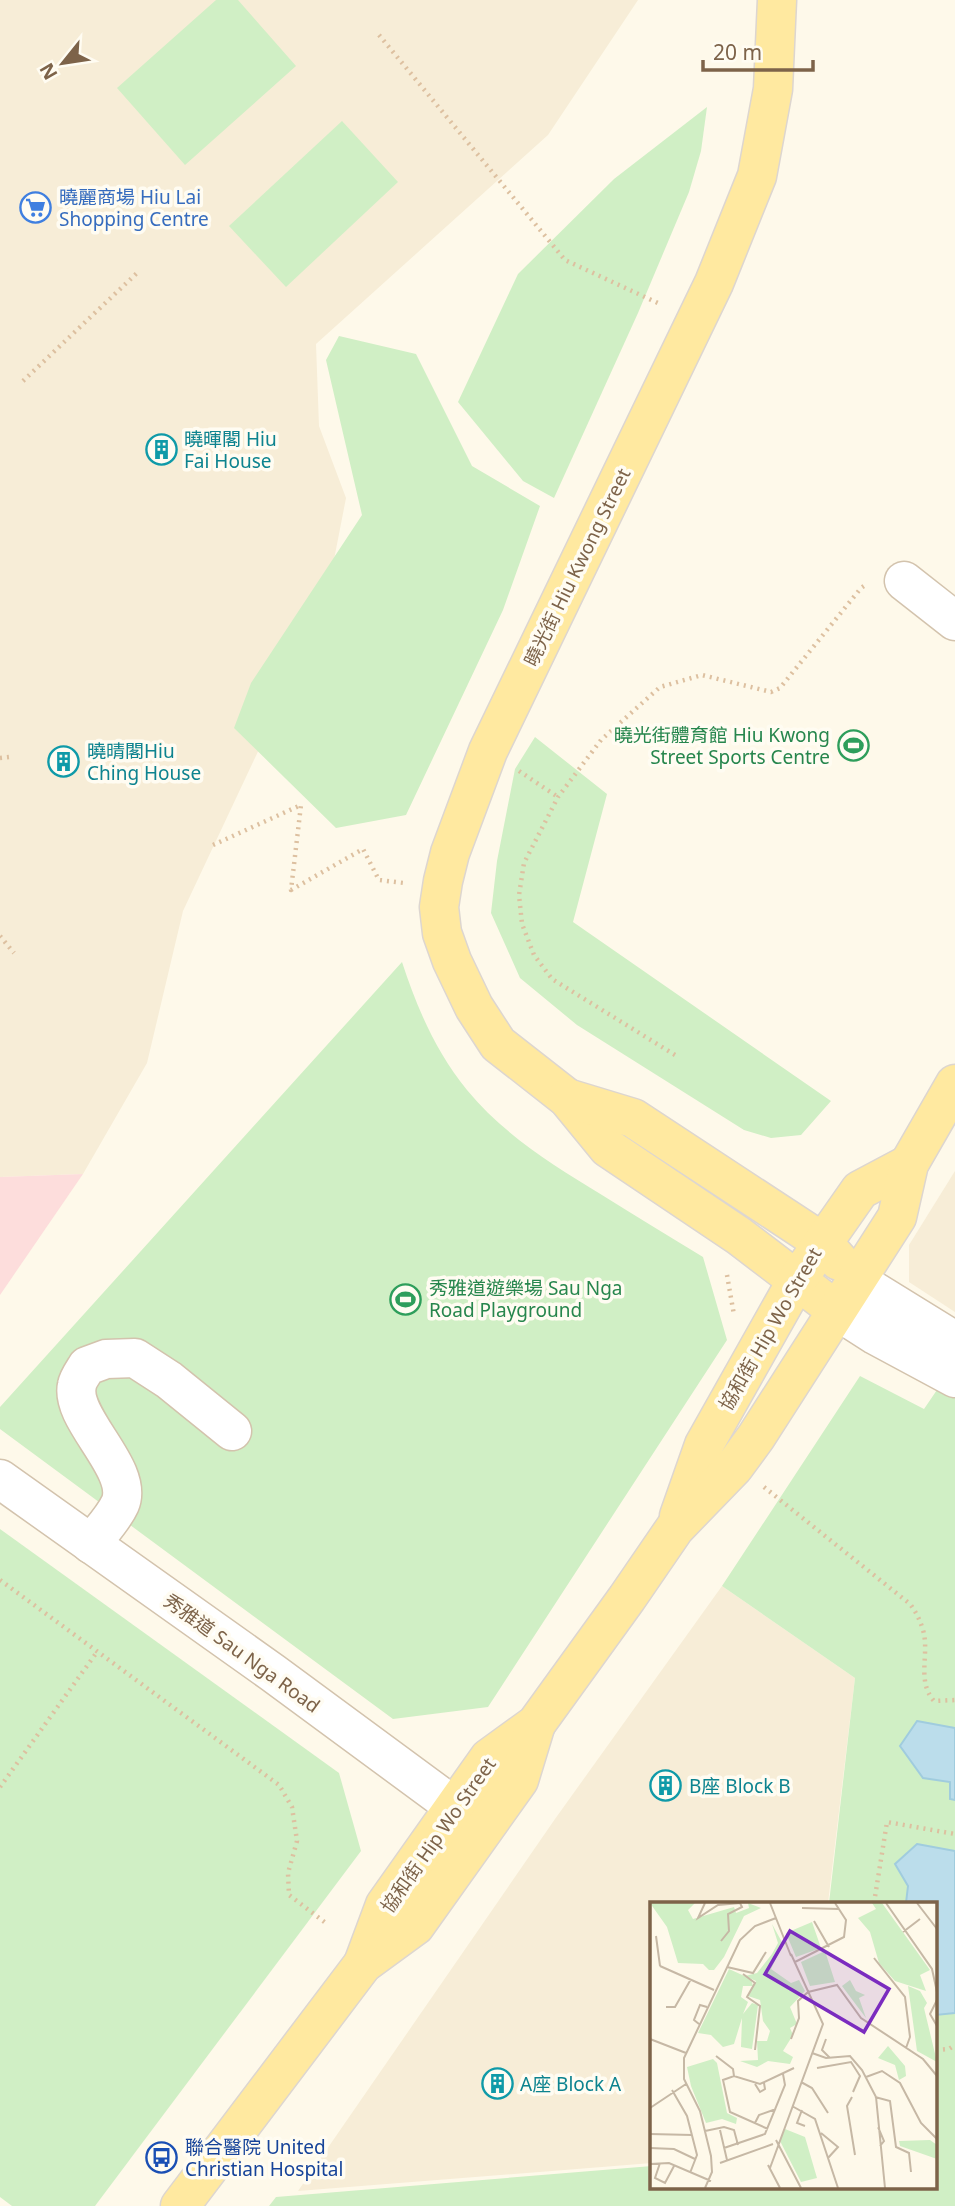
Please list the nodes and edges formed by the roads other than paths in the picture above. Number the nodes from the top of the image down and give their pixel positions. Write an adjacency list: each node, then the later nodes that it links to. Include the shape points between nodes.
1 (777, 0): 5 (main road, 曉光街 Hiu Kwong Street, via 773,89 757,177 703,307 488,751 443,881 442,933 474,1007 498,1044)
2 (904, 581): 3 (street)
3 (955, 621)
4 (955, 1084): 6 (main road, 協和街 Hip Wo Street)
5 (567, 1098): 7 (main road, 曉光街 Hiu Kwong Street, via 633,1118); 8 (main road, 曉光街 Hiu Kwong Street, via 608,1148)
6 (909, 1164): 7 (main road, 協和街 Hip Wo Street, via 860,1190); 9 (main road, 協和街 Hip Wo Street, via 897,1217)
7 (822, 1242): 8 (main road, 協和街 Hip Wo Street); 9 (main road, 曉光街 Hiu Kwong Street)
8 (797, 1280): 9 (main road, 曉光街 Hiu Kwong Street); 14 (main road, 協和街 Hip Wo Street, via 704,1445)
9 (846, 1295): 10 (street); 11 (street, via 875,1335); 14 (main road, 協和街 Hip Wo Street, via 734,1467)
10 (955, 1341)
11 (955, 1378)
12 (232, 1431): 15 (street, via 135,1358 106,1359 87,1366 76,1386 80,1408 118,1474 121,1493 121,1502)
13 (0, 1479): 15 (street, 秀雅道 Sau Nga Road)
14 (675, 1528): 16 (main road, 協和街 Hip Wo Street, via 536,1724 489,1758)
15 (91, 1544): 16 (street, 秀雅道 Sau Nga Road)
16 (469, 1817): 17 (main road, 協和街 Hip Wo Street, via 385,1905 363,1964)
17 (180, 2206)

